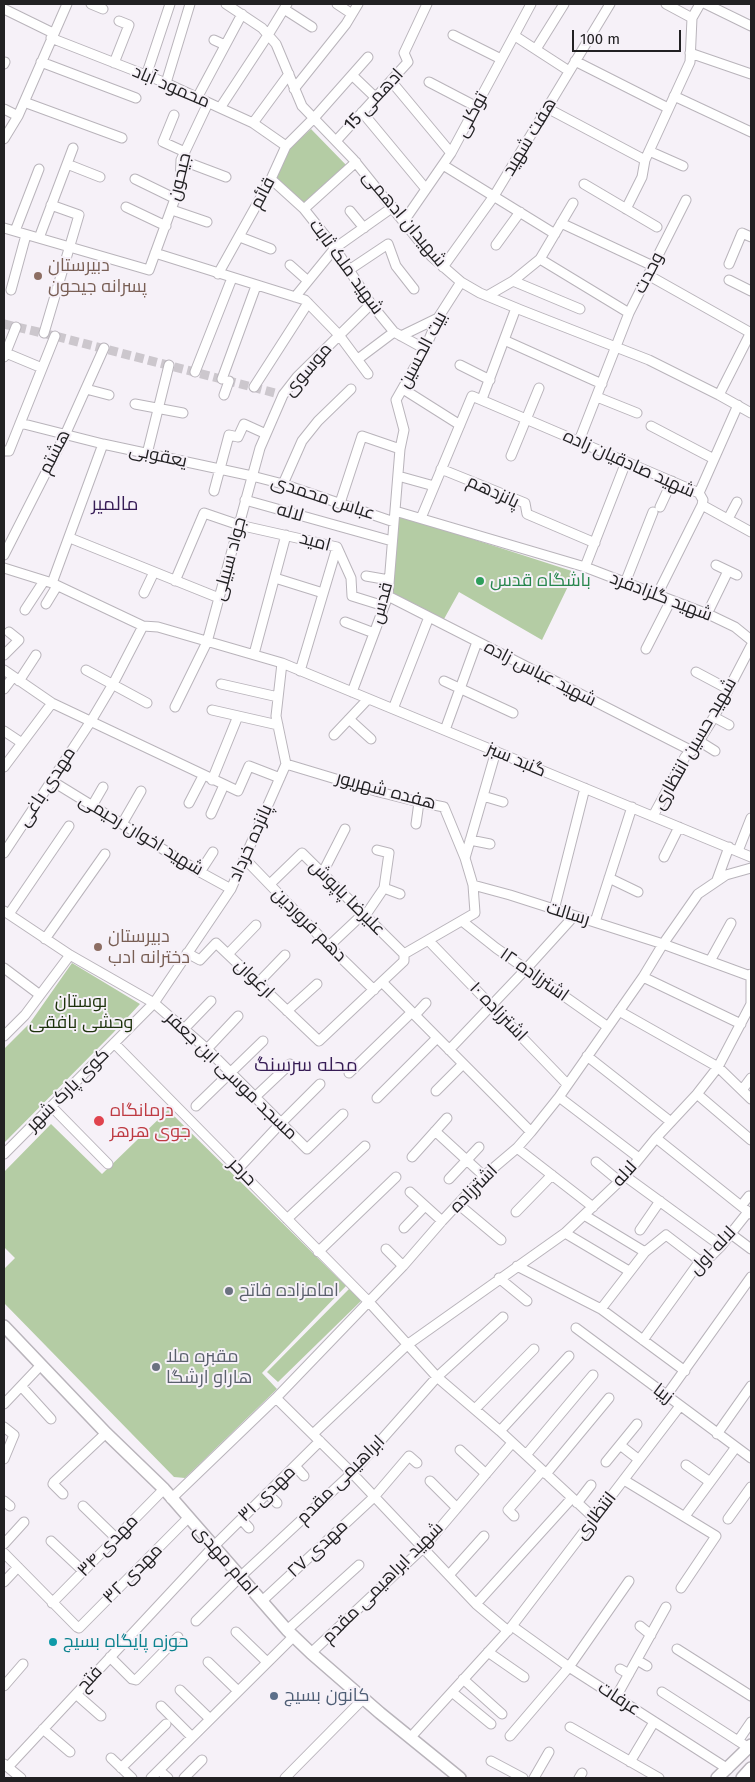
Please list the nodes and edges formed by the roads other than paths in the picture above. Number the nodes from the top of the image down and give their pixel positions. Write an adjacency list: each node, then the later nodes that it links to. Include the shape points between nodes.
1 (67, 4): 26 (street)
2 (91, 4): 17 (street)
3 (170, 4): 41 (street)
4 (190, 4): 44 (street)
5 (226, 4): 18 (street, شهیدان ادهمی)
6 (337, 4): 19 (street)
7 (358, 4): 19 (street)
8 (427, 4): 42 (street, ادهمی 15, via 404,53 408,62)
9 (564, 4): 30 (street)
10 (610, 4): 34 (street, هفت شهید)
11 (666, 4): 20 (street)
12 (700, 4): 20 (street)
13 (706, 4): 22 (street)
14 (528, 5): 27 (street, توکلی)
15 (285, 6): 23 (street); 24 (street)
16 (4, 8): 26 (street, محمود آباد)
17 (103, 9)
18 (242, 14): 24 (street, شهیدان ادهمی); 29 (street)
19 (352, 14): 45 (street)
20 (692, 18): 31 (street)
21 (119, 21): 36 (street, via 129,25)
22 (751, 26)
23 (312, 27)
24 (268, 35): 38 (street, شهیدان ادهمی, via 276,44); 53 (street)
25 (453, 35): 33 (street)
26 (52, 36): 35 (street); 36 (street, محمود آباد)
27 (514, 36): 30 (street); 33 (street, توکلی)
28 (214, 40): 29 (street)
29 (225, 45): 48 (street)
30 (536, 49): 37 (street)
31 (690, 53): 39 (street); 46 (street, via 690,62)
32 (368, 57): 40 (street, قائم)
33 (501, 59): 52 (street, توکلی)
34 (575, 61): 37 (street, هفت شهید); 55 (street)
35 (40, 62): 47 (street); 50 (street)
36 (114, 63): 41 (street, محمود آباد)
37 (569, 71): 54 (street, هفت شهید)
38 (289, 74): 45 (street, شهیدان ادهمی); 61 (street)
39 (751, 74)
40 (352, 75): 49 (street); 60 (street, قائم)
41 (146, 76): 44 (street, محمود آباد)
42 (391, 81): 49 (street, ادهمی 15); 69 (street)
43 (429, 82): 52 (street)
44 (166, 84): 48 (street, محمود آباد)
45 (294, 89): 60 (street, شهیدان ادهمی, via 302,106)
46 (674, 96): 55 (street); 62 (street)
47 (136, 98)
48 (197, 98): 51 (street, محمود آباد)
49 (376, 98): 57 (street, ادهمی 15)
50 (24, 102): 59 (street); 63 (street)
51 (208, 102): 53 (street, محمود آباد); 70 (street, جیحون)
52 (477, 107): 69 (street, توکلی)
53 (220, 108): 61 (street, محمود آباد)
54 (547, 108): 71 (street); 83 (street, هفت شهید)
55 (668, 108): 68 (street)
56 (4, 109): 59 (street)
57 (362, 112): 65 (street, ادهمی 15); 82 (street)
58 (174, 115): 70 (street, via 163,142)
59 (18, 116): 64 (street)
60 (314, 118): 65 (street, شهیدان ادهمی); 66 (street, قائم)
61 (254, 124): 66 (street, محمود آباد)
62 (751, 132)
63 (122, 138)
64 (4, 139)
65 (336, 141): 72 (street, شهیدان ادهمی)
66 (286, 146): 80 (street, قائم)
67 (73, 148): 73 (street)
68 (649, 151): 71 (street); 75 (street)
69 (451, 153): 74 (street, توکلی)
70 (183, 156): 78 (street); 84 (street, جیحون)
71 (645, 160): 91 (street, via 642,177)
72 (356, 162): 89 (street, شهیدان ادهمی); 90 (street)
73 (67, 164): 77 (street); 87 (street)
74 (443, 165): 82 (street, توکلی); 83 (street)
75 (682, 166)
76 (39, 169): 102 (street)
77 (100, 176)
78 (226, 177)
79 (135, 179): 84 (street)
80 (271, 179): 90 (street, شهید ملک ثابت); 105 (street, قائم)
81 (584, 184): 91 (street)
82 (426, 188): 95 (street, توکلی)
83 (494, 196): 94 (street); 117 (street, هفت شهید)
84 (176, 199): 92 (street, جیحون)
85 (686, 200): 116 (street, وحدت)
86 (573, 202): 97 (street)
87 (51, 206): 107 (street); 109 (street, via 79,215)
88 (126, 207): 98 (street)
89 (393, 207): 95 (street, شهیدان ادهمی); 101 (street)
90 (304, 209): 110 (street, شهید ملک ثابت)
91 (626, 209): 99 (street)
92 (172, 210): 96 (street); 98 (street, جیحون)
93 (350, 211): 101 (street)
94 (520, 212): 103 (street); 108 (street)
95 (404, 220): 117 (street, شهیدان ادهمی)
96 (207, 222)
97 (561, 222): 103 (street); 116 (street)
98 (166, 226): 112 (street, جیحون)
99 (657, 227)
100 (4, 228): 102 (street)
101 (364, 228): 110 (street)
102 (15, 231): 104 (street)
103 (555, 234): 113 (street)
104 (26, 235): 107 (street); 128 (street)
105 (240, 237): 111 (street); 119 (street, قائم)
106 (751, 237): 114 (street, via 742,233)
107 (39, 238): 109 (street)
108 (496, 245)
109 (69, 247): 112 (street, جیحون, via 149,270); 140 (street)
110 (335, 248): 118 (street, شهید ملک ثابت); 123 (street)
111 (271, 249)
112 (155, 253): 119 (street)
113 (540, 259): 124 (street); 136 (street)
114 (729, 264)
115 (290, 265): 123 (street)
116 (653, 266): 120 (street, وحدت)
117 (443, 267): 125 (street, شهیدان ادهمی)
118 (349, 270): 127 (street, via 388,244 396,266); 133 (street, شهید ملک ثابت)
119 (218, 274): 121 (street)
120 (648, 276): 136 (street, وحدت); 139 (street)
121 (232, 278): 126 (street); 154 (street)
122 (729, 280): 129 (street)
123 (308, 281): 131 (street)
124 (513, 281): 130 (street); 135 (street)
125 (461, 282): 130 (street, شهیدان ادهمی); 137 (street, بیت الحسین)
126 (256, 286): 131 (street); 164 (street)
127 (414, 289)
128 (11, 290)
129 (751, 291)
130 (487, 296): 134 (street, شهیدان ادهمی)
131 (295, 297): 132 (street)
132 (308, 303): 142 (street); 158 (street)
133 (371, 304): 141 (street, شهید ملک ثابت); 142 (street, موسوی)
134 (516, 308): 144 (street); 145 (street, شهیدان ادهمی)
135 (580, 309)
136 (629, 314): 145 (street, وحدت)
137 (438, 318): 141 (street); 148 (street, بیت الحسین)
138 (16, 327): 149 (street)
139 (751, 332): 147 (street)
140 (44, 333)
141 (398, 334): 148 (street, شهید ملک ثابت); 150 (street)
142 (339, 335): 150 (street); 178 (street, موسوی, via 296,377 283,395)
143 (55, 336): 153 (street)
144 (504, 340): 156 (street); 157 (street)
145 (617, 347): 157 (street, وحدت); 165 (street, شهیدان ادهمی)
146 (104, 348): 160 (street, هشتم)
147 (748, 348): 165 (street)
148 (425, 350): 162 (street, بیت الحسین)
149 (5, 355): 153 (street)
150 (358, 359): 155 (street)
151 (170, 365): 170 (street)
152 (460, 365): 156 (street)
153 (42, 368): 175 (street)
154 (195, 372)
155 (368, 374)
156 (490, 380): 167 (street)
157 (602, 384): 166 (street, وحدت)
158 (254, 387)
159 (539, 388): 174 (street)
160 (86, 389): 163 (street); 179 (street, هشتم)
161 (351, 389): 193 (street, via 318,421 302,442)
162 (403, 389): 176 (street); 182 (street, بیت الحسین, via 396,400 404,430)
163 (108, 395)
164 (224, 395)
165 (720, 395): 169 (street, شهیدان ادهمی)
166 (597, 397): 173 (street); 180 (street, وحدت)
167 (482, 399): 174 (street, شهید صادقیان زاده); 176 (street, via 472,396)
168 (135, 404): 170 (street)
169 (738, 406): 172 (street, شهیدان ادهمی); 186 (street)
170 (159, 408): 171 (street); 184 (street)
171 (183, 413)
172 (751, 413)
173 (637, 414)
174 (526, 418): 180 (street, شهید صادقیان زاده); 185 (street)
175 (20, 423): 179 (street, یعقوبی); 183 (street)
176 (460, 425): 189 (street)
177 (651, 426): 186 (street)
178 (266, 434): 188 (street, via 244,424 238,437 229,436); 190 (street, موسوی)
179 (65, 435): 181 (street, یعقوبی); 212 (street, هشتم)
180 (579, 441): 187 (street, شهید صادقیان زاده)
181 (103, 444): 184 (street, یعقوبی); 208 (street)
182 (400, 449): 191 (street, بیت الحسین); 199 (street, via 362,436)
183 (6, 451)
184 (147, 454): 188 (street, یعقوبی)
185 (511, 456)
186 (714, 459): 196 (street)
187 (626, 462): 192 (street, شهید صادقیان زاده); 210 (street)
188 (220, 469): 190 (street, یعقوبی); 195 (street)
189 (441, 469): 194 (street); 210 (street, پانزدهم, via 525,503 527,514)
190 (252, 476): 193 (street, عباس محمدی); 197 (street, جواد سبیلی)
191 (398, 476): 194 (street); 201 (street, بیت الحسین)
192 (672, 481): 196 (street, شهید صادقیان زاده); 222 (street)
193 (283, 484): 199 (street, عباس محمدی)
194 (434, 486): 202 (street)
195 (214, 492)
196 (699, 493): 200 (street, شهید صادقیان زاده)
197 (245, 500): 205 (street, جواد سبیلی); 209 (street, لاله)
198 (737, 502): 203 (street)
199 (340, 504): 204 (street, عباس محمدی)
200 (702, 505): 203 (street); 225 (street, شهید صادقیان زاده)
201 (395, 511): 202 (street, شهید گلزادفرد); 204 (street, قدس)
202 (421, 518): 214 (street, شهید گلزادفرد)
203 (728, 518): 206 (street)
204 (394, 522): 209 (street, قدس)
205 (239, 525): 207 (street, امید); 220 (street, امید, via 204,513); 226 (street, جواد سبیلی)
206 (751, 532)
207 (286, 535): 211 (street, امید); 218 (street)
208 (70, 538): 216 (street); 221 (street)
209 (392, 541): 219 (street, قدس)
210 (595, 542): 214 (street)
211 (337, 546): 224 (street); 228 (street, امید, via 350,578 352,596)
212 (4, 556)
213 (716, 565): 231 (street, via 732,573)
214 (585, 567): 222 (street, شهید گلزادفرد)
215 (4, 568): 221 (street, گنبد سبز)
216 (154, 572): 220 (street); 223 (street)
217 (366, 576): 219 (street)
218 (274, 578): 224 (street); 242 (street)
219 (389, 580): 228 (street, قدس)
220 (175, 581): 226 (street)
221 (51, 583): 229 (street); 230 (street); 234 (street, گنبد سبز)
222 (625, 583): 225 (street, شهید گلزادفرد)
223 (144, 593)
224 (323, 593): 248 (street)
225 (656, 595): 227 (street, شهید گلزادفرد)
226 (219, 598): 238 (street, جواد سبیلی)
227 (671, 600): 231 (street, شهید گلزادفرد); 241 (street)
228 (386, 601): 232 (street, شهید عباس زاده); 236 (street, قدس)
229 (46, 604)
230 (25, 610)
231 (707, 614): 237 (street, شهید گلزادفرد, via 734,627)
232 (429, 617): 239 (street, شهید عباس زاده); 263 (street)
233 (344, 622): 236 (street)
234 (143, 626): 238 (street, گنبد سبز, via 158,627); 252 (street, مهدی باغی)
235 (9, 632): 243 (street, via 19,640)
236 (374, 633): 257 (street, قدس)
237 (751, 640)
238 (207, 642): 242 (street, گنبد سبز); 262 (street, جواد سبیلی)
239 (477, 642): 254 (street); 279 (street, شهید عباس زاده)
240 (751, 646): 256 (street, شهید حسین انتظاری)
241 (646, 649)
242 (254, 654): 245 (street, گنبد سبز)
243 (4, 655)
244 (36, 655): 250 (street)
245 (282, 663): 248 (street, گنبد سبز); 258 (street)
246 (4, 670): 250 (street)
247 (86, 670): 252 (street)
248 (300, 671): 257 (street, گنبد سبز)
249 (696, 672): 256 (street)
250 (16, 679): 255 (street); 260 (street)
251 (444, 680): 254 (street)
252 (113, 684): 261 (street); 269 (street, مهدی باغی)
253 (221, 684): 258 (street)
254 (460, 688): 265 (street); 272 (street)
255 (4, 689)
256 (728, 689): 267 (street, شهید حسین انتظاری)
257 (352, 692): 259 (street, گنبد سبز)
258 (278, 697): 270 (street)
259 (368, 699): 263 (street, گنبد سبز); 268 (street)
260 (52, 703): 269 (street); 277 (street)
261 (147, 703)
262 (175, 706)
263 (393, 709): 272 (street, گنبد سبز)
264 (212, 710): 266 (street)
265 (513, 713)
266 (238, 716): 270 (street); 283 (street)
267 (714, 717): 271 (street); 276 (street, شهید حسین انتظاری)
268 (349, 719): 274 (street); 275 (street)
269 (91, 721): 283 (street); 285 (street, مهدی باغی)
270 (278, 725): 281 (street)
271 (729, 725)
272 (445, 730): 278 (street, گنبد سبز)
273 (4, 731): 277 (street)
274 (334, 734)
275 (370, 739)
276 (699, 741): 279 (street, شهید حسین انتظاری); 280 (street)
277 (22, 743): 282 (street)
278 (496, 751): 288 (street, گنبد سبز); 290 (street)
279 (692, 751): 297 (street, شهید حسین انتظاری, via 685,757)
280 (715, 751)
281 (286, 764): 284 (street, پانزده خرداد); 291 (street, هفده شهریور)
282 (4, 767)
283 (208, 778): 286 (street); 293 (street)
284 (280, 778): 286 (street, via 249,766 238,791); 315 (street, پانزده خرداد)
285 (52, 781): 294 (street, شهید اخوان رحیمی); 310 (street, مهدی باغی)
286 (224, 785): 296 (street)
287 (103, 787): 294 (street)
288 (585, 788): 295 (street, گنبد سبز); 327 (street)
289 (141, 791): 299 (street)
290 (483, 796): 292 (street); 304 (street)
291 (419, 802): 300 (street); 313 (street, هفده شهریور, via 444,807)
292 (503, 802)
293 (190, 803)
294 (92, 806): 299 (street, شهید اخوان رحیمی)
295 (632, 807): 297 (street, گنبد سبز); 319 (street)
296 (211, 814)
297 (653, 816): 302 (street, گنبد سبز)
298 (751, 818): 308 (street)
299 (122, 824): 317 (street, شهید اخوان رحیمی)
300 (416, 824)
301 (69, 826): 328 (street)
302 (679, 827): 306 (street, گنبد سبز); 314 (street)
303 (345, 829): 318 (street)
304 (470, 840): 305 (street); 313 (street)
305 (490, 844)
306 (729, 847): 308 (street, گنبد سبز); 320 (street)
307 (377, 850): 323 (street, via 389,853)
308 (738, 851): 312 (street, گنبد سبز)
309 (213, 852): 317 (street)
310 (4, 853)
311 (105, 854): 335 (street)
312 (751, 857)
313 (465, 858): 322 (street, هفده شهریور)
314 (664, 858)
315 (245, 859): 321 (street, دهم فروردین); 324 (street, پانزده خرداد)
316 (751, 868): 320 (street, اشترزاده)
317 (200, 872): 324 (street, شهید اخوان رحیمی)
318 (322, 874): 321 (street, علیرضا پاپوش, via 302,853); 329 (street, علیرضا پاپوش)
319 (609, 878): 325 (street); 332 (street)
320 (717, 880): 337 (street, اشترزاده, via 698,894)
321 (270, 884): 338 (street, دهم فروردین)
322 (473, 885): 327 (street, رسالت); 331 (street, هفده شهریور, via 475,913)
323 (384, 888): 326 (street); 329 (street)
324 (231, 889): 339 (street, پانزده خرداد)
325 (638, 892)
326 (400, 894)
327 (554, 910): 330 (street, رسالت)
328 (6, 913): 335 (street, مسجد موسی ابن جعفر)
329 (364, 915): 338 (street); 341 (street, علیرضا پاپوش)
330 (574, 916): 332 (street, رسالت); 346 (street)
331 (462, 921): 336 (street, هفده شهریور); 346 (street, اشترزاده ۱۲)
332 (595, 922): 337 (street, رسالت)
333 (731, 923): 344 (street)
334 (256, 925): 340 (street)
335 (46, 939): 342 (street, مسجد موسی ابن جعفر)
336 (428, 940): 341 (street, هفده شهریور); 358 (street, اشترزاده ۱۰)
337 (663, 944): 344 (street, رسالت); 348 (street, اشترزاده)
338 (329, 946): 352 (street, دهم فروردین)
339 (187, 953): 340 (street, ارغوان, via 200,960 216,943); 356 (street, پانزده خرداد)
340 (228, 954): 350 (street, ارغوان)
341 (404, 954): 349 (street, via 404,961)
342 (70, 955): 353 (street); 356 (street, مسجد موسی ابن جعفر)
343 (285, 955): 350 (street)
344 (710, 961): 347 (street, رسالت)
345 (4, 968): 353 (street)
346 (526, 968): 358 (street); 364 (street, اشترزاده ۱۲)
347 (751, 975): 357 (street)
348 (643, 977): 360 (street, اشترزاده); 363 (street)
349 (382, 982): 352 (street); 361 (street)
350 (258, 983): 359 (street, ارغوان)
351 (317, 984): 359 (street)
352 (374, 990): 359 (street, ارغوان, via 319,1041)
353 (40, 995): 366 (street)
354 (211, 1001): 365 (street)
355 (426, 1003): 361 (street)
356 (154, 1004): 365 (street, مسجد موسی ابن جعفر); 369 (street, کوی پارک شهر)
357 (751, 1004): 363 (street, لاله)
358 (491, 1006): 371 (street); 380 (street, اشترزاده ۱۰)
359 (287, 1011)
360 (618, 1011): 364 (street, اشترزاده); 375 (street)
361 (413, 1013): 367 (street); 377 (street)
362 (238, 1016): 370 (street)
363 (741, 1024): 375 (street, لاله)
364 (608, 1027): 372 (street, اشترزاده)
365 (184, 1029): 370 (street, مسجد موسی ابن جعفر)
366 (4, 1036)
367 (437, 1038): 371 (street); 386 (street)
368 (263, 1041): 376 (street)
369 (114, 1043): 389 (street, کوی پارک شهر); 407 (street, حرحر)
370 (207, 1049): 376 (street, مسجد موسی ابن جعفر)
371 (449, 1050): 374 (street)
372 (587, 1056): 380 (street, اشترزاده); 393 (street)
373 (290, 1064): 384 (street)
374 (463, 1064): 382 (street); 395 (street)
375 (718, 1066): 381 (street); 383 (street, لاله)
376 (231, 1073): 384 (street, مسجد موسی ابن جعفر); 388 (street)
377 (349, 1073)
378 (751, 1078): 381 (street)
379 (320, 1084): 392 (street)
380 (567, 1084): 385 (street, اشترزاده)
381 (742, 1090): 387 (street)
382 (436, 1091)
383 (697, 1094): 393 (street, لاله); 397 (street)
384 (255, 1097): 392 (street, مسجد موسی ابن جعفر)
385 (559, 1097): 395 (street, اشترزاده); 403 (street)
386 (377, 1098)
387 (751, 1099)
388 (196, 1106)
389 (52, 1107): 401 (street, کوی پارک شهر); 406 (street)
390 (343, 1114): 392 (street, مسجد موسی ابن جعفر, via 307,1149)
391 (446, 1118): 394 (street)
392 (281, 1122): 407 (street)
393 (671, 1122): 396 (street, لاله)
394 (435, 1131): 402 (street); 404 (street)
395 (531, 1132): 400 (street, اشترزاده)
396 (656, 1138): 403 (street, لاله); 419 (street)
397 (751, 1140)
398 (365, 1146): 422 (street)
399 (479, 1147): 404 (street)
400 (517, 1148): 408 (street); 409 (street, اشترزاده)
401 (4, 1154)
402 (412, 1157)
403 (639, 1158): 411 (street, لاله)
404 (467, 1160): 409 (street); 412 (street)
405 (596, 1162): 411 (street)
406 (108, 1164)
407 (238, 1169): 422 (street, حرحر)
408 (552, 1175): 418 (street); 420 (street)
409 (484, 1176): 416 (street, اشترزاده)
410 (396, 1177): 432 (street)
411 (622, 1178): 415 (street); 418 (street, لاله)
412 (449, 1179)
413 (410, 1192): 417 (street)
414 (749, 1196): 419 (street, لاله اول)
415 (660, 1201): 425 (street); 429 (street)
416 (458, 1204): 423 (street, اشترزاده); 428 (street)
417 (425, 1206): 423 (street); 424 (street)
418 (592, 1207): 421 (street, لاله)
419 (747, 1211): 427 (street, لاله اول)
420 (516, 1212)
421 (584, 1216): 426 (street, لاله); 433 (street)
422 (287, 1219): 432 (street, حرحر)
423 (442, 1221): 435 (street, اشترزاده)
424 (404, 1228)
425 (640, 1230)
426 (565, 1233): 436 (street, لاله); 437 (street)
427 (731, 1234): 429 (street, لاله اول); 431 (street)
428 (501, 1240)
429 (721, 1246): 434 (street, لاله اول)
430 (386, 1249): 435 (street)
431 (751, 1249)
432 (318, 1252): 441 (street, حرحر)
433 (644, 1252): 434 (street, via 666,1235); 437 (street)
434 (700, 1261): 446 (street, لاله اول)
435 (403, 1266): 441 (street, اشترزاده)
436 (517, 1266): 439 (street, لاله); 442 (street)
437 (629, 1271): 442 (street)
438 (751, 1277): 451 (street)
439 (498, 1278): 440 (street); 447 (street, لاله)
440 (527, 1301)
441 (369, 1302): 447 (street, حرحر); 457 (street, اشترزاده)
442 (601, 1309): 446 (street)
443 (503, 1317): 453 (street, ابراهیمی مقدم)
444 (4, 1326): 450 (main road, امام مهدی)
445 (576, 1328): 456 (street, زیبا)
446 (643, 1340): 451 (street)
447 (407, 1345): 453 (street, حرحر); 467 (street, لاله)
448 (534, 1349): 461 (street)
449 (569, 1356): 465 (street)
450 (41, 1365): 454 (street); 466 (main road, امام مهدی)
451 (685, 1371): 456 (street)
452 (593, 1375): 474 (street)
453 (437, 1377): 461 (street, حرحر); 483 (street, ابراهیمی مقدم)
454 (21, 1386): 459 (street); 462 (street)
455 (751, 1386): 468 (street)
456 (666, 1396): 460 (street, زیبا)
457 (276, 1398): 467 (street, عرفات); 495 (street, اشترزاده)
458 (608, 1398): 482 (street)
459 (4, 1404)
460 (680, 1406): 468 (street, زیبا); 477 (street, انتظاری)
461 (475, 1409): 465 (street, حرحر)
462 (51, 1419)
463 (637, 1424): 471 (street)
464 (4, 1427): 476 (street, via 14,1435)
465 (500, 1431): 470 (street, حرحر)
466 (106, 1433): 491 (main road, امام مهدی); 493 (street, via 54,1482)
467 (313, 1434): 469 (street, عرفات)
468 (717, 1434): 472 (street, زیبا)
469 (320, 1441): 481 (street, مهدی ۳۱); 483 (street, عرفات)
470 (512, 1443): 474 (street, حرحر); 484 (street, شهید ابراهیمی مقدم)
471 (620, 1445): 477 (street); 478 (street)
472 (736, 1447): 475 (street, زیبا); 488 (street)
473 (460, 1450): 484 (street)
474 (526, 1455): 482 (street, حرحر)
475 (751, 1458)
476 (4, 1460)
477 (638, 1460): 486 (street, انتظاری)
478 (606, 1462)
479 (417, 1463): 494 (street, مهدی ۲۷, via 409,1456)
480 (686, 1465): 488 (street)
481 (295, 1466): 485 (street); 492 (street, مهدی ۳۱)
482 (544, 1472): 496 (street, حرحر); 500 (street, via 508,1510)
483 (352, 1473): 494 (street, عرفات); 519 (street, ابراهیمی مقدم)
484 (486, 1474): 499 (street, شهید ابراهیمی مقدم)
485 (304, 1476)
486 (624, 1480): 501 (street); 503 (street, انتظاری)
487 (430, 1481): 499 (street)
488 (710, 1482): 501 (street)
489 (591, 1486): 496 (street)
490 (751, 1487): 504 (street)
491 (164, 1489): 495 (main road, امام مهدی); 509 (street, مهدی ۳۴)
492 (268, 1493): 497 (street); 505 (street, مهدی ۳۱)
493 (63, 1494)
494 (374, 1496): 513 (street, عرفات); 523 (street, مهدی ۲۷)
495 (171, 1498): 502 (main road, امام مهدی)
496 (574, 1500): 503 (street, حرحر); 525 (street)
497 (277, 1503)
498 (83, 1506): 509 (street)
499 (457, 1508): 513 (street, شهید ابراهیمی مقدم)
500 (514, 1516)
501 (685, 1516): 522 (street, via 716,1536)
502 (188, 1518): 512 (main road, امام مهدی); 524 (street, مهدی ۳۲, via 79,1628)
503 (594, 1518): 529 (street, انتظاری)
504 (728, 1519)
505 (241, 1520): 507 (street); 512 (street, مهدی ۳۱)
506 (24, 1522): 511 (street)
507 (249, 1528)
508 (484, 1536): 518 (street)
509 (116, 1538): 517 (street, مهدی ۳۴)
510 (51, 1541): 517 (street)
511 (4, 1544)
512 (213, 1547): 519 (main road, امام مهدی); 537 (street, فتح)
513 (423, 1548): 518 (street, عرفات); 536 (street, شهید ابراهیمی مقدم)
514 (4, 1553): 516 (street)
515 (359, 1565): 531 (street)
516 (18, 1567): 521 (street); 524 (street)
517 (83, 1572): 524 (street, مهدی ۳۴)
518 (449, 1575): 525 (street, عرفات)
519 (240, 1577): 523 (main road, امام مهدی); 527 (street, ابراهیمی مقدم)
520 (630, 1581): 543 (street)
521 (4, 1582)
522 (680, 1588)
523 (262, 1601): 531 (main road, امام مهدی)
524 (52, 1602)
525 (476, 1604): 529 (street, عرفات)
526 (666, 1607): 532 (street)
527 (196, 1621)
528 (640, 1626): 532 (street)
529 (510, 1628): 535 (street, انتظاری); 543 (street, عرفات)
530 (236, 1632): 540 (street)
531 (290, 1633): 536 (main road, امام مهدی); 540 (street)
532 (651, 1635): 538 (street)
533 (178, 1637): 537 (street, via 136,1680)
534 (677, 1649): 554 (street)
535 (488, 1652): 546 (street); 547 (street, انتظاری)
536 (311, 1653): 556 (main road, امام مهدی)
537 (110, 1657): 553 (street, فتح)
538 (637, 1660): 542 (street); 545 (street)
539 (208, 1662): 550 (street)
540 (267, 1662): 550 (street)
541 (23, 1664): 548 (street)
542 (647, 1666)
543 (569, 1667): 555 (street, عرفات); 567 (street)
544 (620, 1669): 545 (street)
545 (629, 1674): 555 (street)
546 (524, 1677)
547 (463, 1679): 551 (street, انتظاری); 558 (street)
548 (4, 1686)
549 (180, 1690): 560 (street)
550 (238, 1692): 560 (street)
551 (452, 1692): 564 (street); 569 (street, انتظاری)
552 (662, 1692): 570 (street)
553 (76, 1694): 559 (street); 566 (street, فتح)
554 (751, 1696)
555 (616, 1697): 561 (street, عرفات)
556 (364, 1698): 569 (main road, امام مهدی); 589 (street)
557 (161, 1706): 568 (street)
558 (502, 1714)
559 (102, 1716)
560 (210, 1720): 568 (street)
561 (654, 1722): 577 (street); 582 (street, عرفات)
562 (751, 1722): 570 (street)
563 (166, 1724): 580 (street)
564 (491, 1724)
565 (570, 1727): 577 (street)
566 (43, 1729): 572 (street); 578 (street, فتح)
567 (510, 1736)
568 (192, 1737): 583 (street)
569 (410, 1738): 579 (main road, امام مهدی)
570 (738, 1741): 571 (street)
571 (750, 1746): 582 (main road)
572 (70, 1752)
573 (549, 1752): 593 (street)
574 (111, 1758): 580 (street)
575 (202, 1760): 588 (street)
576 (491, 1761): 592 (street)
577 (630, 1762): 594 (street)
578 (6, 1765): 584 (street)
579 (445, 1767): 590 (street); 591 (main road, امام مهدی)
580 (122, 1768): 585 (street)
581 (751, 1768): 596 (main road)
582 (728, 1769): 595 (main road)
583 (160, 1770): 586 (street); 587 (street)
584 (21, 1778)
585 (132, 1778)
586 (151, 1778)
587 (168, 1778)
588 (184, 1778)
589 (285, 1778)
590 (449, 1778)
591 (460, 1778)
592 (523, 1778)
593 (534, 1778)
594 (659, 1778)
595 (717, 1778)
596 (742, 1778)

